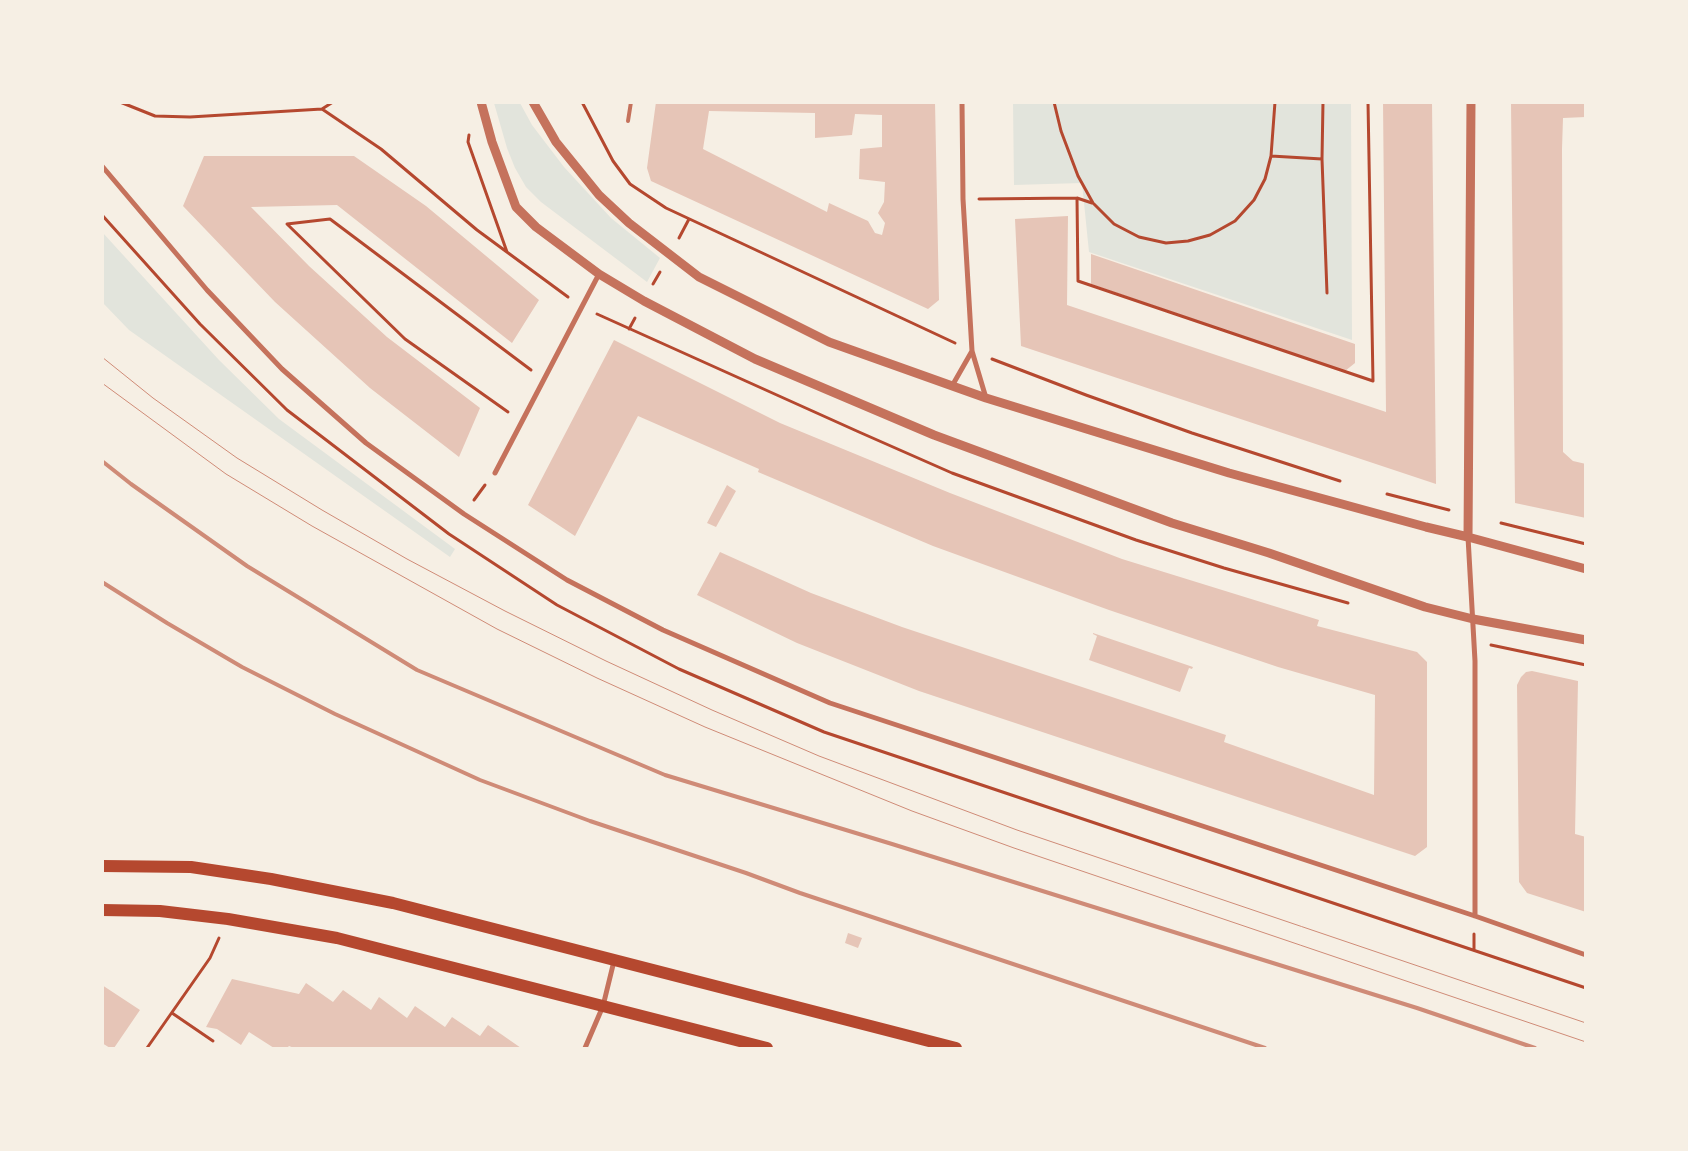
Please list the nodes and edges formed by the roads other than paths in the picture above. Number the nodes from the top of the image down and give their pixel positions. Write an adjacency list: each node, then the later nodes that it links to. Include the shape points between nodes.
1 (481, 102): 8 (street, via 516,207 536,227)
2 (532, 102): 10 (street, via 556,142 599,195 629,223 699,277 829,342)
3 (631, 102): 6 (lane)
4 (962, 102): 9 (street, via 963,199)
5 (1471, 102): 13 (street)
6 (628, 121)
7 (102, 166): 19 (street, via 207,290 282,369 366,443 464,514 567,580 655,625 830,703)
8 (599, 274): 12 (street); 15 (street, via 755,359 934,435 1172,523 1425,607)
9 (972, 351): 10 (street); 11 (street)
10 (952, 386): 11 (street)
11 (986, 398): 13 (street, via 1229,473)
12 (495, 473)
13 (1468, 537): 14 (street); 15 (street)
14 (1586, 569)
15 (1473, 619): 16 (street); 19 (street)
16 (1586, 640)
17 (102, 866): 21 (main road, via 191,867 271,879 393,903)
18 (102, 910): 22 (main road, via 160,911 228,919 337,938)
19 (1475, 916): 20 (street)
20 (1586, 955)
21 (614, 961): 22 (street); 25 (main road)
22 (603, 1006): 23 (street); 24 (main road)
23 (585, 1048)
24 (767, 1048)
25 (956, 1048)

